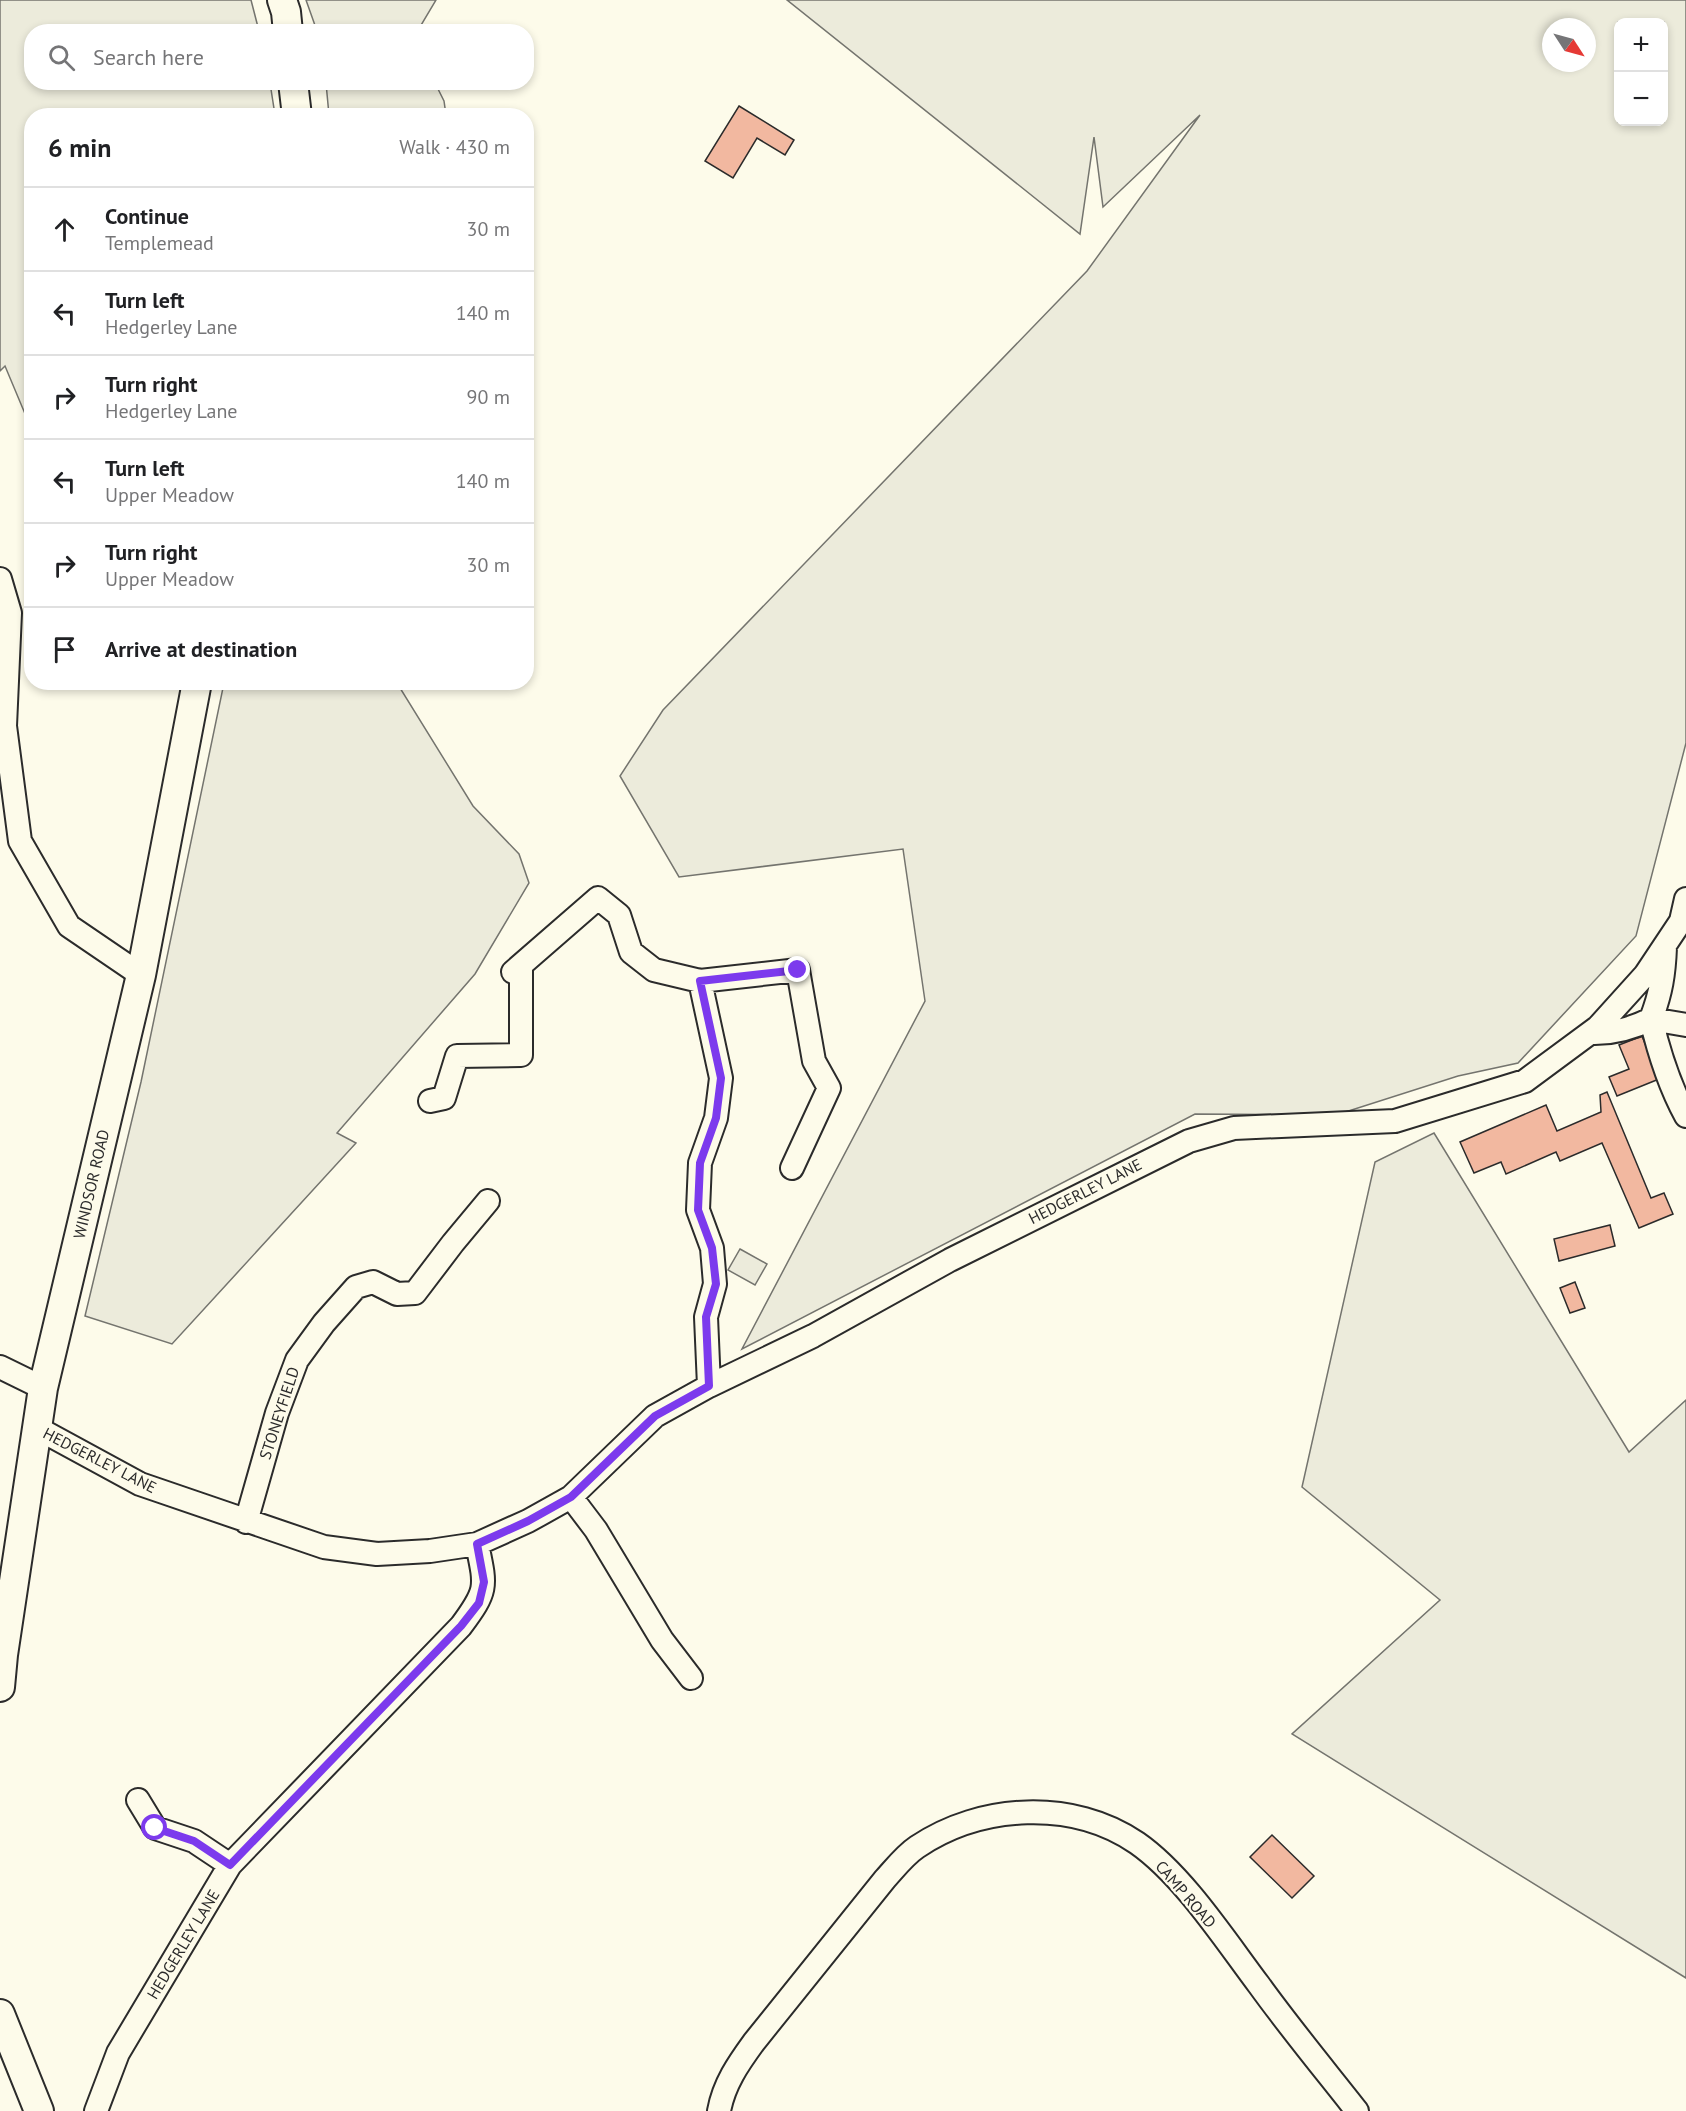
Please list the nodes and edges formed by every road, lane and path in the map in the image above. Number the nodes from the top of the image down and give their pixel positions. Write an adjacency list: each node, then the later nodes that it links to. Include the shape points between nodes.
1 (282, 0): 2 (main road)
2 (287, 24)
3 (294, 90): 4 (main road)
4 (296, 108)
5 (0, 579): 9 (street, via 10,613 5,726 20,841 69,926)
6 (195, 690): 9 (main road, WINDSOR ROAD)
7 (1686, 899): 8 (street, HEDGERLEY LANE, via 1681,921)
8 (1665, 945): 11 (street, via 1664,975); 13 (street, HEDGERLEY LANE, via 1645,975)
9 (141, 975): 20 (main road, WINDSOR ROAD)
10 (700, 981): 14 (street, via 654,969 631,952 619,915 598,898 517,968 520,1055 457,1056 444,1098); 16 (street, via 798,970 814,1061 829,1088); 19 (street, via 721,1078 716,1118 700,1163 698,1210 712,1248 716,1284 706,1317)
11 (1651, 1019): 12 (street); 13 (street, via 1633,1028); 15 (street, via 1673,1091)
12 (1686, 1025)
13 (1590, 1033): 19 (street, HEDGERLEY LANE, via 1525,1081 1395,1121 1234,1128 1189,1140)
14 (430, 1101)
15 (1686, 1116)
16 (792, 1168)
17 (488, 1201): 23 (street, STONEYFIELD, via 415,1293 397,1294 373,1282 356,1287 324,1323 297,1360 277,1413)
18 (0, 1367): 20 (street)
19 (709, 1386): 22 (street, HEDGERLEY LANE, via 655,1416)
20 (43, 1388): 21 (main road, WINDSOR ROAD)
21 (37, 1428): 23 (street, HEDGERLEY LANE, via 140,1484); 26 (main road, WINDSOR ROAD)
22 (571, 1497): 24 (street, HEDGERLEY LANE); 25 (street, via 596,1530 662,1640)
23 (246, 1522): 24 (street, HEDGERLEY LANE, via 324,1547 377,1554)
24 (477, 1544): 28 (street, HEDGERLEY LANE, via 484,1582 479,1603)
25 (691, 1678)
26 (0, 1687)
27 (138, 1800): 28 (street, via 155,1828 194,1841)
28 (230, 1865): 31 (street, HEDGERLEY LANE, via 118,2053)
29 (0, 2014): 30 (main road)
30 (39, 2111)
31 (96, 2111)
32 (719, 2111): 33 (street, CAMP ROAD, via 724,2089 754,2042 906,1856 966,1822 1008,1814 1045,1813 1104,1826 1136,1843 1164,1866 1213,1923)
33 (1357, 2111)

